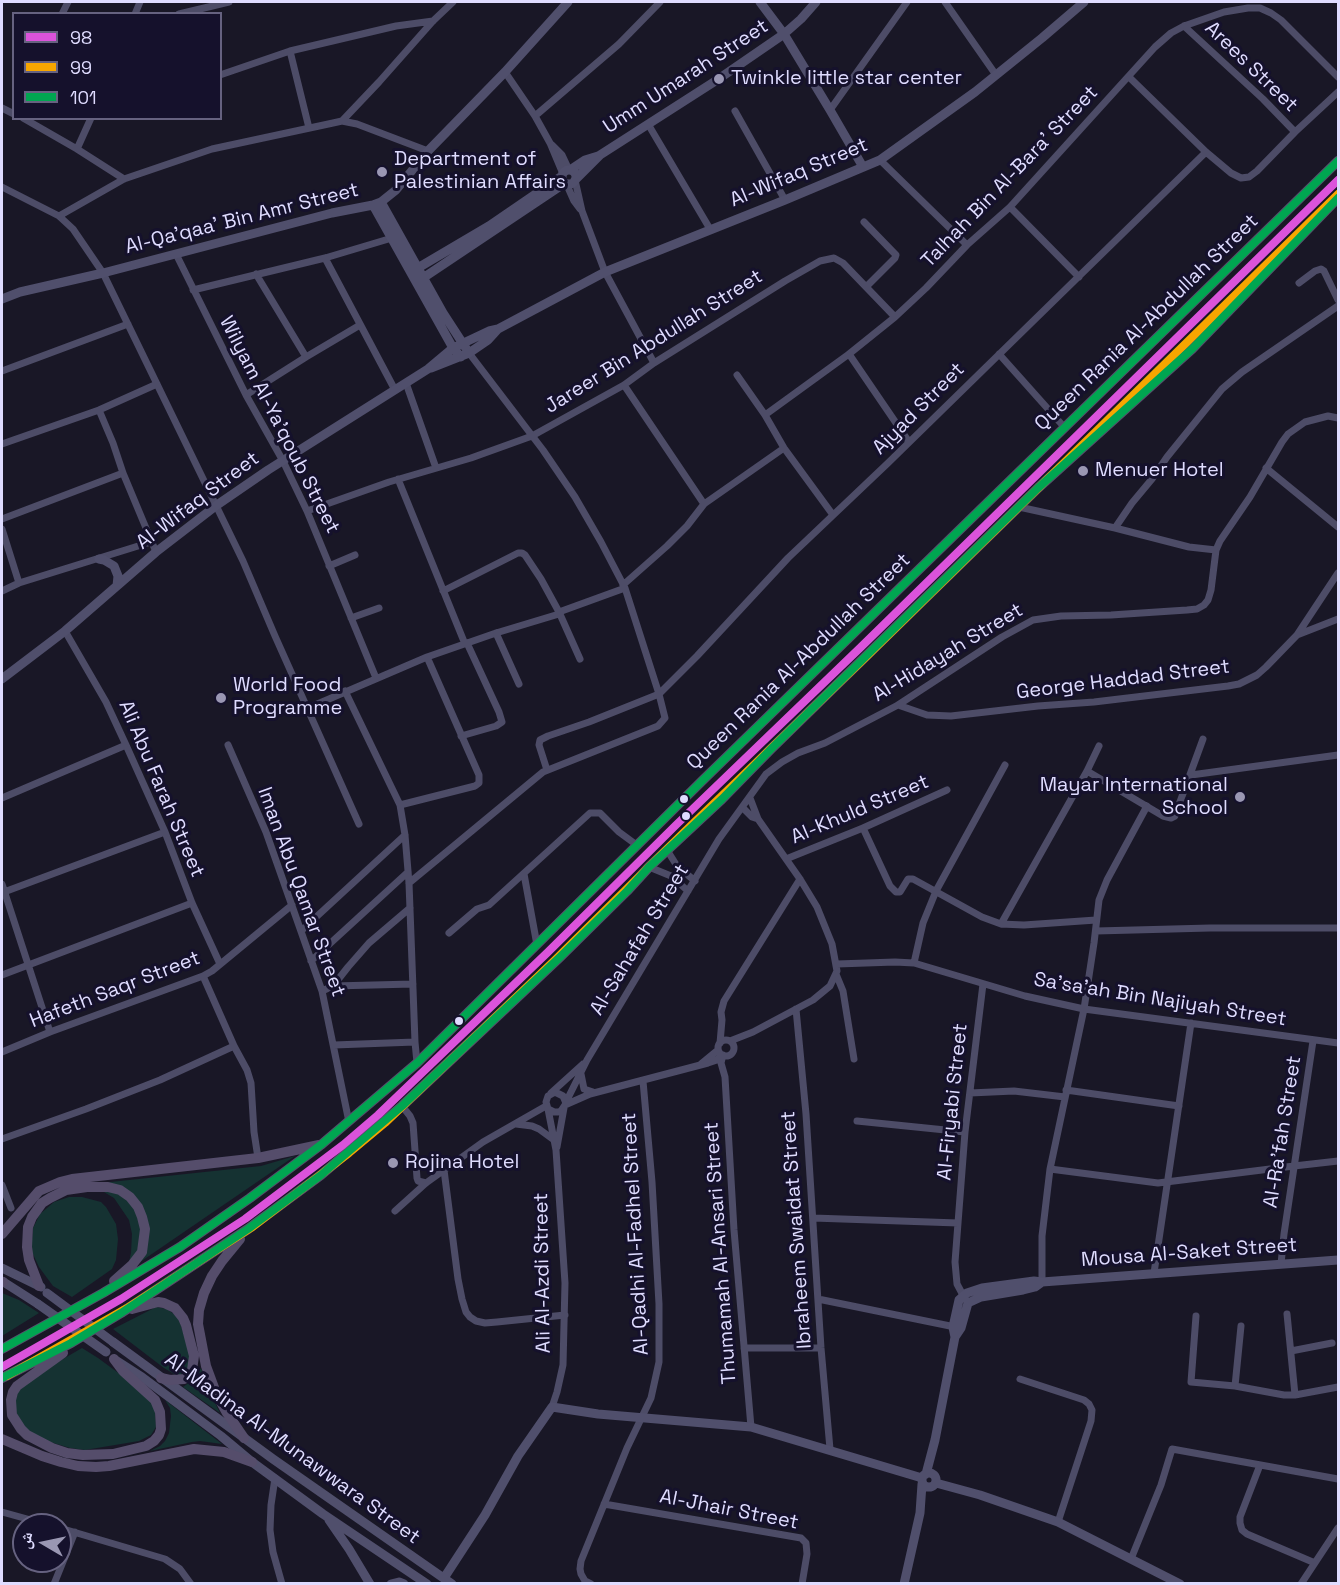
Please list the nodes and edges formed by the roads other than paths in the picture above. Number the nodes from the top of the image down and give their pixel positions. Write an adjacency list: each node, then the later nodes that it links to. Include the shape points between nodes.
1 (203, 2): 11 (street)
2 (229, 2): 11 (street)
3 (453, 2): 12 (street)
4 (568, 2): 16 (street, Al-Qa’qaa’ Bin Amr Street)
5 (660, 2): 24 (street, via 619,44)
6 (760, 2): 14 (street)
7 (816, 2): 14 (street, Umm Umarah Street)
8 (906, 2): 22 (street)
9 (945, 2): 18 (street)
10 (1084, 2): 18 (street, Al-Wifaq Street)
11 (183, 12)
12 (433, 21): 15 (street); 27 (street)
13 (1184, 26): 19 (street, Talhah Bin Al-Bara' Street, via 1155,47); 20 (street, Talhah Bin Al-Bara' Street, via 1224,12 1260,8 1281,20); 30 (street, Arees Street)
14 (784, 34): 22 (street); 28 (street, Umm Umarah Street)
15 (290, 51): 17 (street); 29 (street)
16 (505, 72): 24 (street); 32 (street, Al-Qa’qaa’ Bin Amr Street)
17 (222, 74)
18 (996, 75): 34 (street, Al-Wifaq Street)
19 (1129, 77): 33 (street); 43 (street, Talhah Bin Al-Bara' Street)
20 (1338, 77)
21 (1338, 92): 30 (street)
22 (830, 110): 36 (street)
23 (735, 111): 41 (street)
24 (535, 116): 37 (street, via 562,155)
25 (26, 120): 31 (street)
26 (90, 120): 31 (street)
27 (342, 121): 29 (street); 32 (street)
28 (648, 124): 37 (street, Umm Umarah Street, via 600,155 585,160); 47 (street)
29 (309, 128): 38 (street, via 212,149)
30 (1295, 132): 33 (street, via 1246,178 1236,176)
31 (77, 149): 38 (street)
32 (428, 151): 42 (street, Al-Qa’qaa’ Bin Amr Street, via 409,177)
33 (1206, 152): 56 (street, Ajyad Street)
34 (880, 159): 36 (street, Al-Wifaq Street); 49 (street)
35 (1338, 161): 87 (main road, Queen Rania Al-Abdullah Street)
36 (863, 167): 41 (street, Al-Wifaq Street)
37 (568, 177): 46 (street, Umm Umarah Street); 53 (street)
38 (124, 179): 44 (street)
39 (2, 187): 44 (street)
40 (1338, 198): 99 (main road, via 1192,348)
41 (785, 200): 47 (street, Al-Wifaq Street)
42 (377, 203): 48 (street); 50 (street, Al-Qa’qaa’ Bin Amr Street); 52 (street)
43 (1010, 207): 49 (street, Talhah Bin Al-Bara' Street); 56 (street)
44 (59, 216): 54 (street, via 73,229)
45 (864, 222): 59 (street, via 896,255)
46 (491, 229): 52 (street, Umm Umarah Street); 57 (street, Umm Umarah Street)
47 (710, 229): 53 (street, Al-Wifaq Street)
48 (392, 238): 51 (street); 52 (street)
49 (967, 245): 66 (street, Talhah Bin Al-Bara' Street)
50 (176, 254): 54 (street, Al-Qa’qaa’ Bin Amr Street); 60 (street, Wilyam Al-Ya’qoub Street)
51 (325, 258): 55 (street); 68 (street)
52 (415, 270): 57 (street)
53 (605, 272): 69 (street, Al-Wifaq Street); 75 (street)
54 (103, 273): 61 (street, Al-Qa’qaa’ Bin Amr Street); 67 (street)
55 (256, 274): 60 (street); 74 (street)
56 (1079, 277): 72 (street, Ajyad Street)
57 (420, 279): 70 (street, via 443,313)
58 (1299, 283): 64 (street, via 1321,269)
59 (866, 286): 66 (street, Jareer Bin Abdullah Street); 75 (street, Jareer Bin Abdullah Street, via 843,263 830,258 820,261)
60 (193, 290): 83 (street, Wilyam Al-Ya’qoub Street)
61 (20, 292): 62 (street, Al-Qa’qaa’ Bin Amr Street); 63 (street, Al-Qa’qaa’ Bin Amr Street)
62 (2, 294)
63 (2, 299)
64 (1338, 300)
65 (1338, 306): 105 (street, via 1222,389)
66 (895, 317): 71 (street, Talhah Bin Al-Bara' Street)
67 (128, 324): 77 (street); 80 (street)
68 (360, 325): 74 (street); 82 (street)
69 (498, 329): 70 (street, Al-Wifaq Street); 73 (street, Al-Wifaq Street)
70 (457, 345): 73 (street); 76 (street, Al-Wifaq Street)
71 (849, 354): 85 (street, Talhah Bin Al-Bara' Street); 89 (street)
72 (999, 354): 87 (street); 89 (street, Ajyad Street)
73 (465, 355): 76 (street, Al-Wifaq Street); 88 (street)
74 (306, 357): 83 (street)
75 (654, 363): 81 (street, Jareer Bin Abdullah Street)
76 (429, 369): 79 (street, Al-Wifaq Street)
77 (2, 371)
78 (737, 375): 85 (street)
79 (406, 383): 82 (street, Al-Wifaq Street); 93 (street)
80 (158, 384): 84 (street); 98 (street)
81 (624, 385): 88 (street, Jareer Bin Abdullah Street); 97 (street)
82 (395, 390): 92 (street, Al-Wifaq Street)
83 (246, 395): 92 (street, Wilyam Al-Ya’qoub Street)
84 (99, 410): 90 (street); 95 (street)
85 (765, 416): 91 (street)
86 (1338, 418): 94 (street, Al-Hidayah Street, via 1328,416 1305,422 1288,434)
87 (1065, 428): 156 (main road, Queen Rania Al-Abdullah Street)
88 (532, 436): 93 (street, Jareer Bin Abdullah Street); 115 (street, via 575,497)
89 (909, 442): 101 (street, Ajyad Street)
90 (2, 444)
91 (784, 448): 97 (street); 101 (street)
92 (283, 460): 98 (street, Al-Wifaq Street); 100 (street, Wilyam Al-Ya’qoub Street)
93 (436, 468): 96 (street, Jareer Bin Abdullah Street)
94 (1266, 468): 103 (street); 107 (street, Al-Hidayah Street)
95 (123, 473): 102 (street); 106 (street)
96 (398, 479): 100 (street, Jareer Bin Abdullah Street); 117 (street)
97 (704, 504): 115 (street, via 687,526)
98 (217, 505): 108 (street, Al-Wifaq Street); 134 (street)
99 (1019, 507): 105 (street); 157 (main road)
100 (307, 511): 111 (street, Wilyam Al-Ya’qoub Street)
101 (833, 515): 132 (street, Ajyad Street)
102 (2, 519)
103 (1338, 527)
104 (2, 528): 113 (street)
105 (1115, 528): 107 (street)
106 (151, 542): 108 (street); 110 (street)
107 (1216, 550): 133 (street, Al-Hidayah Street, via 1208,600 1197,609 1033,620)
108 (156, 552): 114 (street, Al-Wifaq Street)
109 (356, 555): 111 (street)
110 (99, 559): 113 (street); 114 (street, via 114,566)
111 (329, 566): 120 (street, Wilyam Al-Ya’qoub Street)
112 (1338, 573): 124 (street, George Haddad Street)
113 (20, 583): 116 (street)
114 (117, 586): 122 (street, Al-Wifaq Street)
115 (624, 586): 119 (street); 132 (street)
116 (2, 591)
117 (443, 591): 119 (street, via 522,553); 125 (street)
118 (379, 608): 120 (street)
119 (559, 613): 123 (street); 127 (street)
120 (351, 618): 128 (street, Wilyam Al-Ya’qoub Street)
121 (1338, 619): 124 (street)
122 (65, 631): 129 (street, Al-Wifaq Street); 137 (street, Ali Abu Farah Street)
123 (496, 633): 125 (street); 130 (street)
124 (1297, 635): 133 (street, George Haddad Street, via 1257,675 1228,686 951,716 927,715)
125 (466, 644): 126 (street); 135 (street, via 502,722)
126 (427, 657): 128 (street); 135 (street)
127 (579, 659)
128 (376, 678): 131 (street)
129 (2, 679)
130 (519, 684)
131 (345, 691): 134 (street); 148 (street)
132 (659, 694): 142 (street, via 665,718 658,726); 142 (street, via 541,740 539,746)
133 (898, 705): 147 (street, Al-Hidayah Street, via 782,762 761,780)
134 (308, 708): 152 (street)
135 (461, 736): 148 (street, via 479,783)
136 (1203, 740): 144 (street)
137 (126, 745): 146 (street); 154 (street, Ali Abu Farah Street)
138 (228, 745): 169 (street, Iman Abu Qamar Street)
139 (1099, 746): 143 (street)
140 (1338, 755): 144 (street)
141 (1005, 765): 167 (street)
142 (547, 770): 164 (street)
143 (1087, 771): 149 (street); 172 (street)
144 (1191, 775): 149 (street, via 1175,816 1167,818)
145 (947, 790): 153 (street, Al-Khuld Street)
146 (2, 798)
147 (750, 798): 150 (street, Al-Hidayah Street); 151 (street)
148 (400, 805): 155 (street)
149 (1147, 806): 171 (street, via 1103,888)
150 (743, 808): 151 (street); 163 (street, Al-Sahafah Street)
151 (758, 819): 158 (street)
152 (359, 824)
153 (863, 828): 158 (street, Al-Khuld Street); 167 (street, via 893,891 900,892 911,879)
154 (165, 832): 165 (street); 168 (street, Ali Abu Farah Street)
155 (405, 835): 160 (street); 174 (street)
156 (638, 846): 161 (street, via 594,812); 177 (main road, Queen Rania Al-Abdullah Street)
157 (667, 850): 159 (main road); 163 (street)
158 (786, 859): 162 (street)
159 (649, 867): 166 (street, via 671,876); 216 (main road)
160 (408, 872): 164 (street); 178 (street)
161 (524, 874): 176 (street); 177 (street)
162 (800, 879): 181 (street, via 821,917); 192 (street, Thumamah Al-Ansari Street, via 727,995)
163 (694, 881): 166 (street, Al-Sahafah Street)
164 (409, 883): 170 (street)
165 (3, 888): 182 (street)
166 (688, 891): 205 (street, Al-Sahafah Street)
167 (936, 891): 172 (street); 179 (street, via 922,923)
168 (192, 903): 180 (street, Ali Abu Farah Street); 182 (street)
169 (292, 905): 174 (street, Iman Abu Qamar Street); 180 (street, Hafeth Saqr Street)
170 (410, 908): 186 (street); 188 (street, via 369,944)
171 (1096, 920): 172 (street); 175 (street)
172 (1001, 924)
173 (1338, 928): 175 (street)
174 (300, 931): 178 (street, Iman Abu Qamar Street)
175 (1096, 931): 191 (street)
176 (449, 933)
177 (537, 945): 206 (main road, Queen Rania Al-Abdullah Street)
178 (311, 961): 189 (street, Iman Abu Qamar Street)
179 (914, 963): 181 (street, Sa'sa'ah Bin Najiyah Street); 187 (street, Sa'sa'ah Bin Najiyah Street)
180 (220, 964): 185 (street, Hafeth Saqr Street)
181 (837, 964): 184 (street)
182 (28, 965): 183 (street); 194 (street)
183 (2, 975)
184 (836, 975): 190 (street, via 823,992); 204 (street, via 843,991)
185 (203, 976): 194 (street, Hafeth Saqr Street); 201 (street)
186 (413, 984): 188 (street); 198 (street)
187 (983, 984): 191 (street, Sa'sa'ah Bin Najiyah Street); 211 (street, Al-Firyabi Street)
188 (333, 986): 189 (street)
189 (322, 991): 200 (street, Iman Abu Qamar Street)
190 (796, 1009): 195 (street); 237 (street, Ibraheem Swaidat Street)
191 (1084, 1009): 193 (street, Sa'sa'ah Bin Najiyah Street); 214 (street)
192 (722, 1020): 196 (street); 203 (street, Thumamah Al-Ansari Street)
193 (1191, 1023): 197 (street, Sa'sa'ah Bin Najiyah Street); 217 (street)
194 (50, 1032): 202 (street, Hafeth Saqr Street)
195 (753, 1032): 196 (street); 203 (street)
196 (729, 1041): 203 (street, via 724,1041)
197 (1313, 1041): 199 (street, Sa'sa'ah Bin Najiyah Street); 229 (street, Al-Ra'fah Street)
198 (415, 1042): 200 (street); 206 (street)
199 (1338, 1043)
200 (334, 1045): 220 (street, Iman Abu Qamar Street)
201 (234, 1046): 223 (street, via 86,1109); 227 (street, via 251,1083)
202 (2, 1052)
203 (724, 1052): 208 (street, via 713,1061); 259 (street, Thumamah Al-Ansari Street)
204 (854, 1059)
205 (587, 1060): 207 (street, Al-Sahafah Street); 212 (street, Al-Sahafah Street)
206 (417, 1063): 220 (main road, Queen Rania Al-Abdullah Street)
207 (580, 1074): 210 (street, Al-Sahafah Street); 213 (street, via 584,1089)
208 (643, 1081): 213 (street); 271 (street, Al-Qadhi Al-Fadhel Street, via 660,1349 656,1382)
209 (560, 1093): 210 (street); 212 (street); 215 (street)
210 (572, 1093): 213 (street); 215 (street, Al-Sahafah Street)
211 (970, 1093): 214 (street); 222 (street, Al-Firyabi Street)
212 (551, 1094): 218 (street, via 546,1099)
213 (593, 1094): 215 (street)
214 (1065, 1094): 217 (street); 230 (street)
215 (565, 1105): 218 (street, via 558,1112); 226 (street, Ali Al-Azdi Street)
216 (402, 1106): 233 (street, via 413,1123 417,1178); 239 (main road, via 321,1175)
217 (1179, 1106): 232 (street)
218 (547, 1107): 221 (street); 224 (street, Ali Al-Azdi Street)
219 (857, 1121): 222 (street)
220 (349, 1122): 225 (main road, Queen Rania Al-Abdullah Street)
221 (516, 1124): 224 (street, via 532,1126); 231 (street, via 490,1137)
222 (965, 1132): 238 (street, Al-Firyabi Street)
223 (2, 1139)
224 (554, 1140): 226 (street, Ali Al-Azdi Street)
225 (322, 1144): 227 (main road); 248 (main road, Queen Rania Al-Abdullah Street, via 180,1247)
226 (556, 1150): 253 (street, Ali Al-Azdi Street)
227 (258, 1158): 240 (main road, via 60,1182 39,1191)
228 (1338, 1161): 229 (street)
229 (1294, 1166): 232 (street); 242 (street, Al-Ra'fah Street)
230 (1050, 1169): 232 (street); 246 (street, via 1042,1236)
231 (444, 1170): 233 (street); 253 (street, via 458,1279 470,1317 485,1323)
232 (1167, 1182): 244 (street)
233 (426, 1184): 236 (street)
234 (2, 1185): 235 (street)
235 (11, 1208)
236 (395, 1211)
237 (813, 1218): 238 (street); 249 (street, Ibraheem Swaidat Street)
238 (958, 1223): 250 (street, Al-Firyabi Street, via 955,1275)
239 (248, 1229): 251 (main road); 273 (main road, via 212,1276 201,1301 198,1324 216,1394)
240 (2, 1234)
241 (1338, 1260): 242 (street, Mousa Al-Saket Street)
242 (1281, 1263): 244 (street, Mousa Al-Saket Street)
243 (2, 1268): 247 (street, Al-Madina Al-Munawwara Street)
244 (1154, 1273): 246 (street, Mousa Al-Saket Street)
245 (2, 1282): 263 (street, Al-Madina Al-Munawwara Street, bridge)
246 (1042, 1282): 250 (street, Mousa Al-Saket Street, via 1023,1290)
247 (43, 1289): 248 (main road, via 29,1260 26,1238 32,1217 42,1203 66,1190 108,1187 130,1197 145,1229 142,1252); 265 (street, Al-Madina Al-Munawwara Street, bridge)
248 (103, 1293): 261 (main road, Queen Rania Al-Abdullah Street)
249 (818, 1299): 256 (street); 260 (street, Ibraheem Swaidat Street)
250 (965, 1300): 256 (street, via 959,1300)
251 (121, 1313): 258 (main road); 265 (main road, via 158,1302 170,1305 183,1318 194,1356 192,1370 184,1379)
252 (1287, 1314): 262 (street)
253 (565, 1315): 270 (street, Ali Al-Azdi Street, via 563,1365)
254 (1196, 1316): 267 (street, via 1191,1382)
255 (1241, 1326): 267 (street)
256 (957, 1328): 280 (street)
257 (1332, 1343): 262 (street)
258 (71, 1344): 263 (main road, via 17,1386 11,1400 12,1415 27,1435 67,1453 113,1454 146,1446 159,1435 161,1417 155,1400); 264 (main road)
259 (744, 1348): 260 (street); 272 (street, Thumamah Al-Ansari Street)
260 (821, 1348): 275 (street, Ibraheem Swaidat Street)
261 (2, 1349)
262 (1291, 1350): 269 (street)
263 (110, 1356): 276 (street, Al-Madina Al-Munawwara Street)
264 (2, 1378)
265 (161, 1378): 273 (street, Al-Madina Al-Munawwara Street)
266 (1020, 1379): 283 (street, via 1084,1400 1092,1410)
267 (1235, 1386): 269 (street)
268 (1338, 1387): 269 (street)
269 (1294, 1395)
270 (552, 1407): 271 (street); 289 (street, Ali Al-Azdi Street)
271 (642, 1418): 272 (street); 281 (street, Al-Qadhi Al-Fadhel Street)
272 (751, 1427): 275 (street)
273 (244, 1438): 289 (street, Al-Madina Al-Munawwara Street)
274 (2, 1439): 276 (main road, via 78,1466 109,1466 194,1449 224,1452)
275 (830, 1449): 280 (street)
276 (252, 1462): 278 (street, Al-Madina Al-Munawwara Street)
277 (1260, 1465): 279 (street); 287 (street, via 1172,1449); 288 (street, via 1240,1517 1242,1530)
278 (275, 1478): 282 (street, Al-Madina Al-Munawwara Street); 292 (street, via 270,1530)
279 (1338, 1479)
280 (929, 1480): 283 (street); 299 (street)
281 (604, 1504): 297 (street, Al-Qadhi Al-Fadhel Street, via 580,1565 582,1578); 298 (street, Al-Jhair Street, via 801,1538 807,1554)
282 (323, 1514): 293 (street); 296 (street, Al-Madina Al-Munawwara Street)
283 (1058, 1522): 287 (street)
284 (1338, 1528): 288 (street)
285 (72, 1531): 286 (street)
286 (75, 1532): 290 (street); 291 (street, via 165,1558)
287 (1131, 1558): 300 (street)
288 (1315, 1563): 301 (street)
289 (448, 1581)
290 (54, 1584)
291 (191, 1584)
292 (282, 1584)
293 (370, 1584)
294 (390, 1584): 295 (street)
295 (404, 1584)
296 (427, 1584)
297 (591, 1584)
298 (802, 1584)
299 (904, 1584)
300 (1180, 1584)
301 (1301, 1584)

